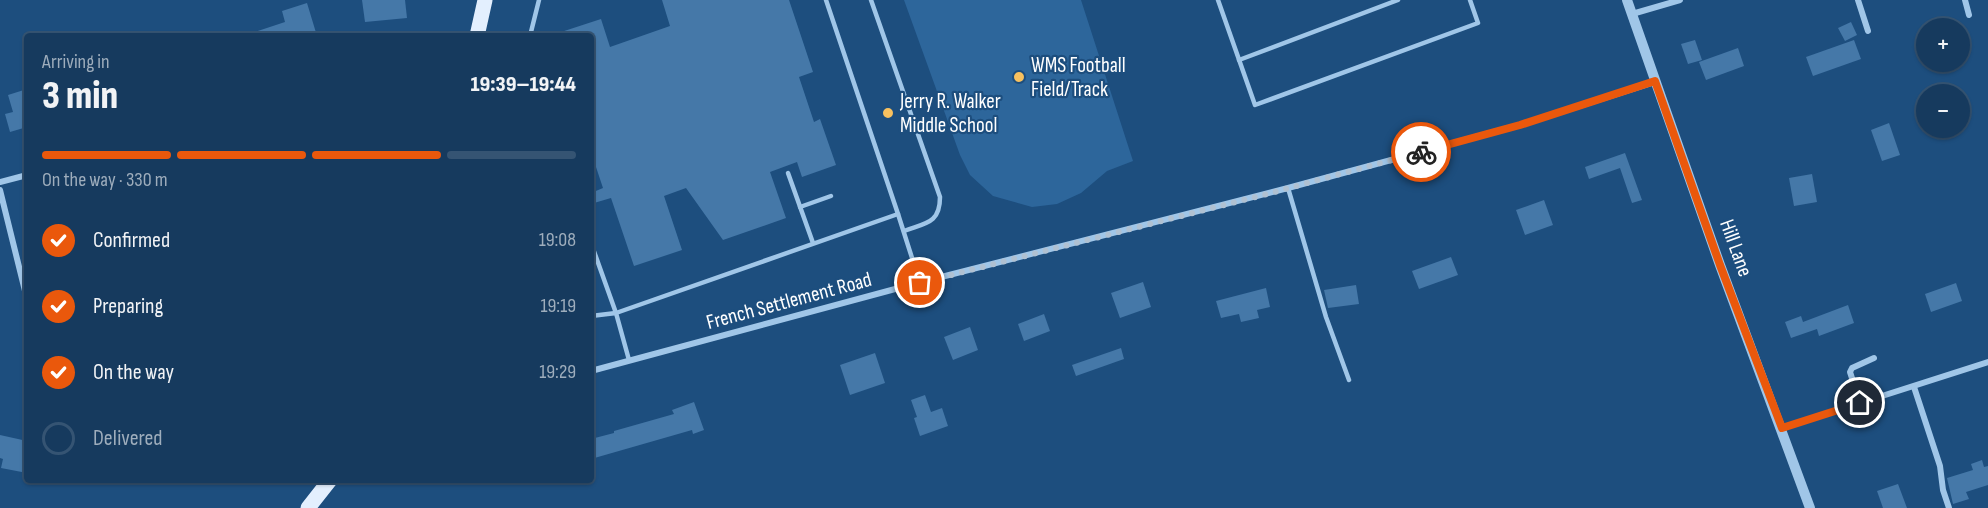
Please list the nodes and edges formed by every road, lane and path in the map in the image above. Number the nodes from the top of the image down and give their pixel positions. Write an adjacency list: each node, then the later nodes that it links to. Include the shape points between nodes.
1 (485, 0): 15 (main road)
2 (539, 0): 16 (lane)
3 (826, 0): 26 (lane)
4 (871, 0): 27 (lane, via 940,197 940,210 933,220)
5 (1218, 0): 17 (lane)
6 (1398, 0): 17 (lane)
7 (1470, 0): 17 (lane, via 1478,23 1255,105)
8 (1627, 0): 12 (street, Hill Lane)
9 (1680, 0): 12 (street)
10 (1858, 0): 14 (street)
11 (1965, 0): 13 (street)
12 (1632, 14): 18 (street, Hill Lane)
13 (1969, 15)
14 (1868, 31)
15 (478, 33)
16 (531, 33)
17 (1239, 60)
18 (1655, 81): 22 (street, French Settlement Road, via 1520,125); 41 (street, Hill Lane)
19 (788, 173): 25 (lane)
20 (24, 176): 21 (street)
21 (0, 182)
22 (1288, 188): 30 (street, French Settlement Road); 38 (lane)
23 (0, 190): 31 (street)
24 (831, 196): 25 (lane)
25 (800, 207): 28 (lane)
26 (898, 214): 27 (lane); 28 (lane)
27 (903, 231): 30 (lane)
28 (813, 243): 32 (lane)
29 (594, 251): 32 (lane)
30 (920, 283): 35 (street, French Settlement Road)
31 (24, 286)
32 (616, 313): 33 (lane); 35 (lane)
33 (594, 316)
34 (1874, 358): 40 (street, via 1850,372)
35 (629, 360): 37 (street, French Settlement Road)
36 (1988, 362): 39 (street)
37 (594, 370)
38 (1349, 380)
39 (1914, 387): 40 (street); 45 (street, via 1940,466)
40 (1860, 403): 41 (street)
41 (1782, 428): 44 (street, Hill Lane)
42 (328, 483): 43 (main road)
43 (308, 508)
44 (1810, 508)
45 (1949, 508)

